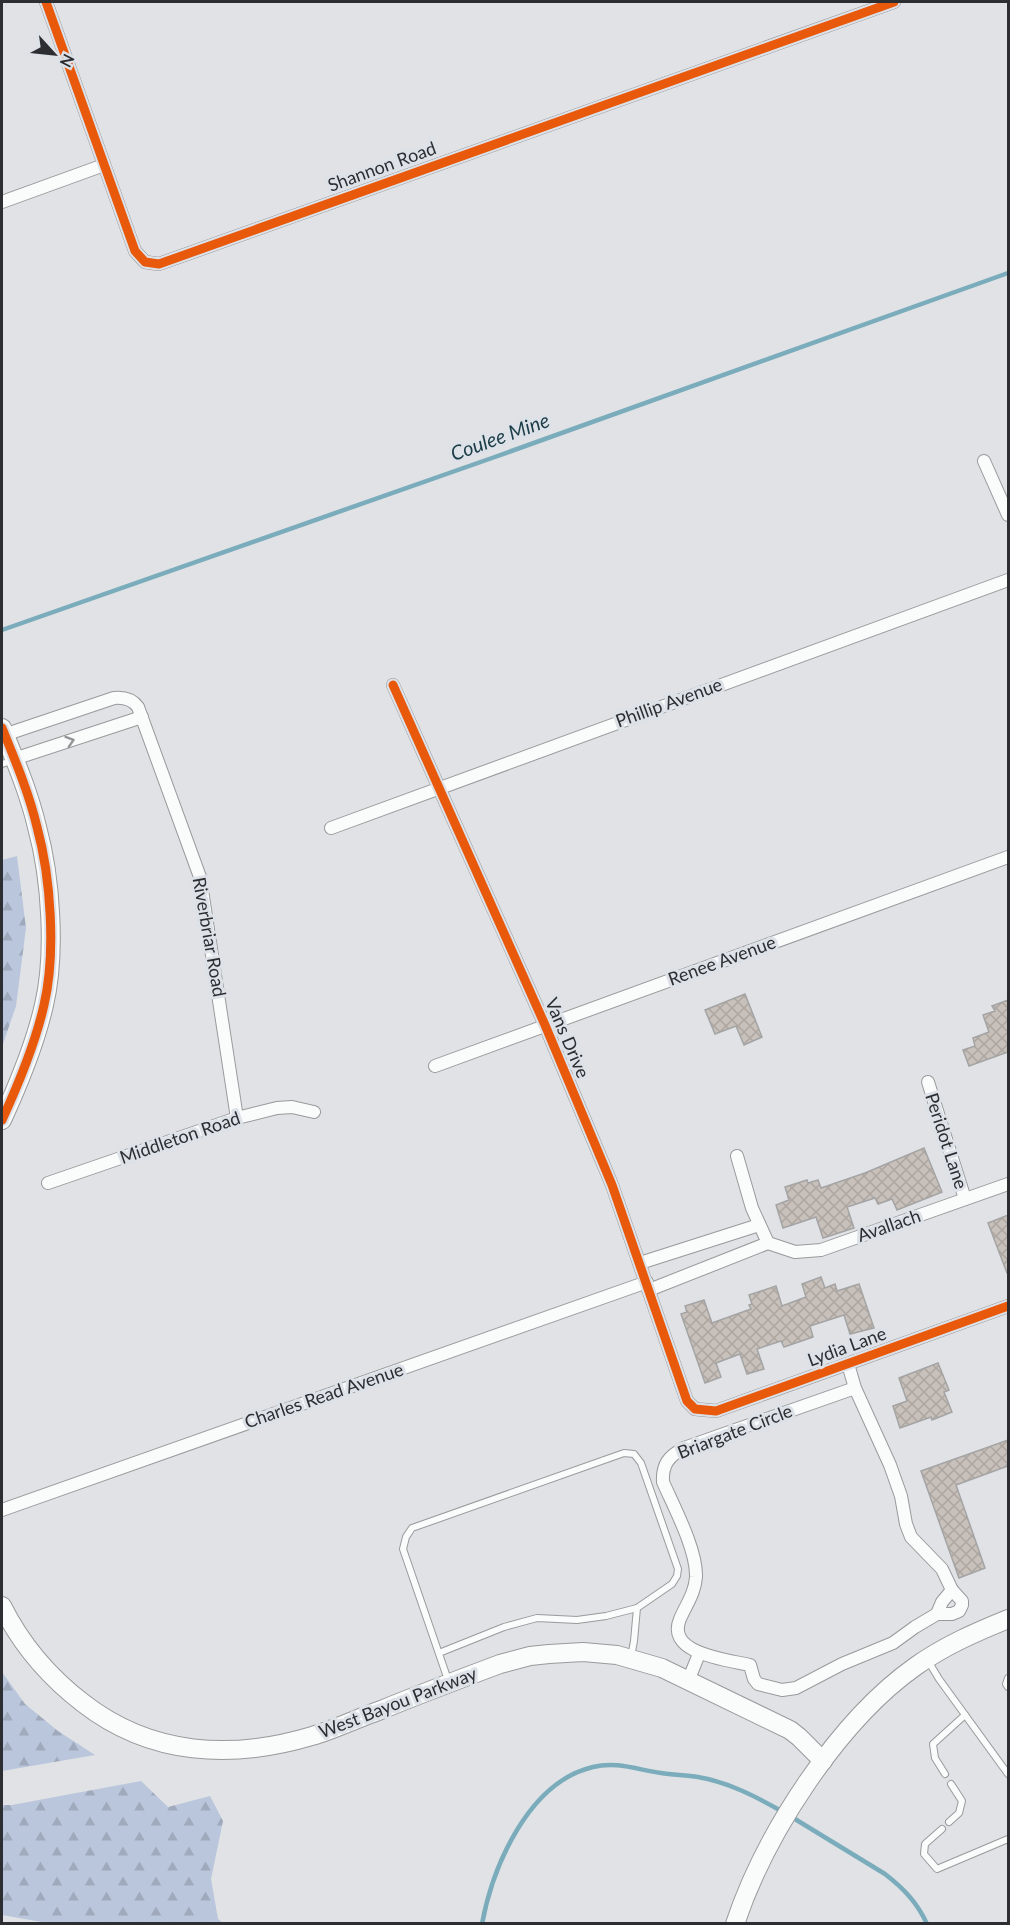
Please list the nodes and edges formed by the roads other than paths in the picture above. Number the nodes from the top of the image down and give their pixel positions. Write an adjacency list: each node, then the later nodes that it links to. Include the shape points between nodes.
1 (46, 2): 3 (street, Shannon Road)
2 (894, 2): 3 (street, Shannon Road, via 159,264 145,262 135,251)
3 (104, 165): 4 (street)
4 (2, 202)
5 (984, 462): 6 (street)
6 (1008, 515)
7 (1008, 580): 12 (street, Phillip Avenue)
8 (393, 685): 12 (street, Vans Drive)
9 (142, 717): 10 (street, Riverbriar Road, via 134,702 114,698); 11 (street, one-way to 9); 19 (street, Riverbriar Road, via 200,877)
10 (3, 732): 11 (street)
11 (8, 762): 20 (street, via 37,825 43,849 51,946 44,1003 33,1043)
12 (438, 788): 13 (street, Phillip Avenue); 15 (street, Vans Drive)
13 (331, 828)
14 (1008, 857): 15 (street, Renee Avenue)
15 (545, 1025): 16 (street, Renee Avenue); 27 (street, Vans Drive)
16 (435, 1066)
17 (928, 1082): 24 (street, Peridot Lane)
18 (314, 1112): 19 (street, Middleton Road, via 277,1108)
19 (237, 1118): 22 (street, Middleton Road)
20 (2, 1120)
21 (737, 1156): 25 (street)
22 (48, 1183)
23 (1008, 1184): 24 (street, Avallach)
24 (965, 1199): 26 (street, Avallach, via 821,1250 795,1252)
25 (759, 1225): 26 (street); 27 (street)
26 (768, 1243): 28 (street)
27 (640, 1263): 28 (street, Vans Drive)
28 (648, 1286): 32 (street, Vans Drive, via 687,1401); 33 (street, Charles Read Avenue)
29 (1008, 1306): 30 (street, Lydia Lane)
30 (848, 1364): 31 (street); 32 (street, Lydia Lane, via 716,1411)
31 (855, 1388): 34 (street, via 890,1465 911,1537 942,1569); 40 (street, Briargate Circle, via 684,1448 665,1462 663,1482 693,1554 696,1574 678,1633)
32 (695, 1409)
33 (2, 1510)
34 (952, 1590): 37 (street); 37 (street, via 962,1601 959,1611)
35 (2, 1606): 45 (street, West Bayou Parkway, via 45,1669 98,1715 130,1732 185,1748 242,1750 314,1736)
36 (637, 1608): 39 (lane, via 577,1620 537,1618); 39 (lane, via 672,1584 678,1569 641,1463 634,1454 624,1453 412,1528 403,1549); 41 (lane)
37 (937, 1614): 40 (street, via 893,1643 796,1688 782,1690 758,1684 750,1665)
38 (1008, 1618): 42 (street)
39 (439, 1653): 45 (lane)
40 (699, 1654): 44 (street)
41 (631, 1658): 44 (street, West Bayou Parkway); 45 (street, West Bayou Parkway, via 583,1652 530,1656)
42 (927, 1659): 47 (lane); 48 (street, via 889,1687 858,1717)
43 (1008, 1678): 46 (lane)
44 (688, 1681): 48 (street, West Bayou Parkway, via 790,1730)
45 (449, 1683)
46 (1008, 1687)
47 (965, 1714): 49 (lane, via 933,1744 935,1758); 50 (lane)
48 (823, 1761): 55 (street, via 760,1863)
49 (945, 1774)
50 (1008, 1774)
51 (951, 1784): 52 (lane, via 962,1801 960,1813)
52 (949, 1822)
53 (942, 1829): 54 (lane, via 925,1844 924,1854 937,1869)
54 (1008, 1839)
55 (735, 1923)

